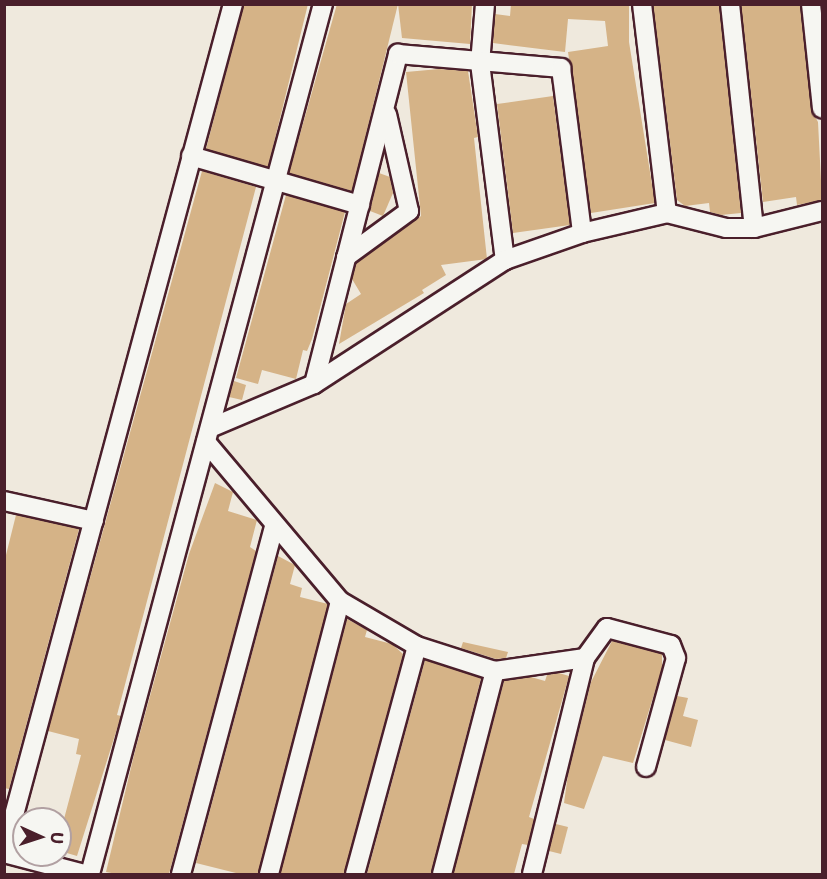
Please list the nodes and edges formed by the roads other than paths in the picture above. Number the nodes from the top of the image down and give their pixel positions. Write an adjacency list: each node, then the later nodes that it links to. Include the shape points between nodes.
1 (233, 4): 11 (street)
2 (323, 4): 12 (street)
3 (485, 4): 7 (street)
4 (642, 4): 15 (street)
5 (730, 4): 16 (street)
6 (811, 4): 8 (street)
7 (480, 63): 10 (street, via 398,54); 17 (street, via 561,68); 19 (street)
8 (820, 64): 9 (street)
9 (822, 108)
10 (386, 111): 13 (street); 18 (street, via 409,211)
11 (191, 156): 12 (street); 23 (street)
12 (275, 180): 13 (street); 21 (street)
13 (360, 206): 18 (street)
14 (822, 211): 16 (street)
15 (667, 213): 16 (street, via 726,228); 17 (street)
16 (754, 228)
17 (582, 233): 19 (street)
18 (346, 257): 20 (street)
19 (505, 260): 20 (street)
20 (314, 384): 21 (street)
21 (208, 435): 24 (street); 32 (street)
22 (5, 505): 23 (street)
23 (94, 521): 30 (street)
24 (274, 528): 25 (street); 33 (street)
25 (340, 600): 26 (street); 34 (street)
26 (417, 646): 28 (street); 35 (street)
27 (585, 658): 28 (street); 29 (street, via 607,628 676,650); 37 (street)
28 (495, 671): 36 (street)
29 (646, 767)
30 (4, 852): 31 (street)
31 (84, 874)
32 (90, 874)
33 (181, 874)
34 (269, 874)
35 (355, 874)
36 (442, 874)
37 (532, 874)

